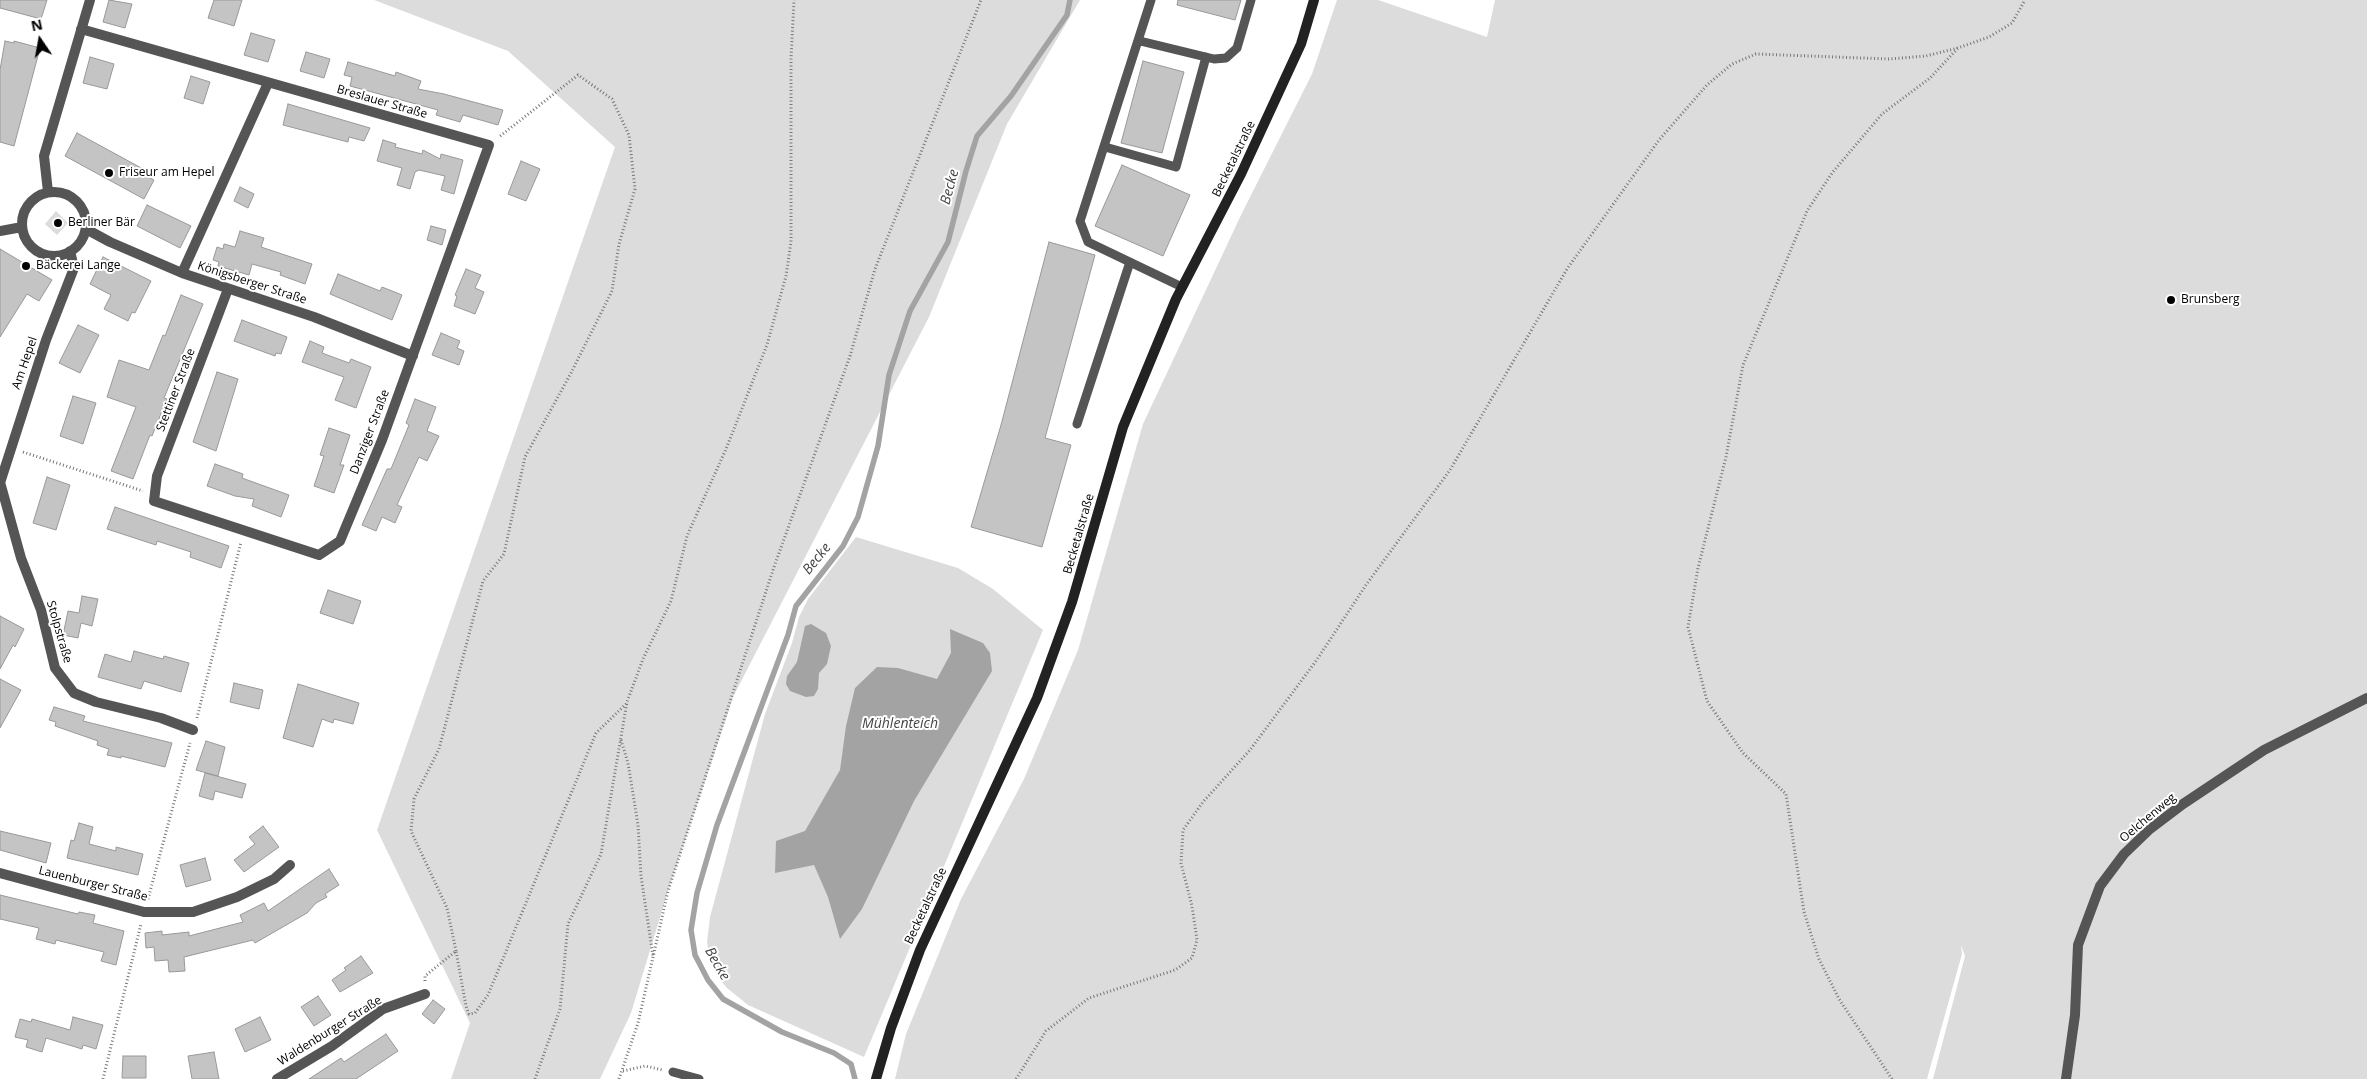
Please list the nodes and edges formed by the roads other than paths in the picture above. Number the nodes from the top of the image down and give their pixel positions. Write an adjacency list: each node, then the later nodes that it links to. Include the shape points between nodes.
1 (90, 0): 5 (street)
2 (1151, 0): 6 (lane)
3 (1251, 0): 7 (lane, via 1237,48 1226,58)
4 (1314, 0): 18 (main road, Becketalstraße, via 1301,44 1246,166)
5 (82, 29): 8 (street, Breslauer Straße); 11 (street, via 44,156)
6 (1140, 40): 7 (lane); 10 (lane)
7 (1206, 57): 10 (lane, via 1176,167)
8 (268, 83): 9 (street, Breslauer Straße); 17 (street)
9 (489, 145): 20 (street, Danziger Straße)
10 (1105, 147): 16 (lane, via 1080,222 1088,242)
11 (48, 192): 12 (street, via 38,195 26,208); 13 (street, via 58,192 77,201 83,209)
12 (22, 227): 14 (street); 15 (street, via 24,236 36,250 52,256)
13 (86, 229): 15 (street); 17 (street, Königsberger Straße)
14 (0, 231)
15 (70, 251): 22 (street, Am Hepel, via 74,268 46,340)
16 (1130, 262): 18 (lane); 21 (lane)
17 (182, 273): 19 (street, Königsberger Straße)
18 (1182, 287): 32 (main road, Becketalstraße, via 1123,427 1072,602 1036,698 920,950)
19 (228, 289): 20 (street, Königsberger Straße, via 314,317); 23 (street, Stettiner Straße, via 157,476)
20 (412, 356): 23 (street, Danziger Straße, via 382,440 340,541 319,555 244,532)
21 (1077, 424)
22 (0, 483): 25 (street, Stolpstraße, via 21,558 41,610 55,668 74,693)
23 (155, 497)
24 (2367, 698): 33 (street, Oelchenweg, via 2264,750 2183,804 2124,854 2100,886 2078,945 2075,1015)
25 (194, 730)
26 (290, 866): 27 (street, Lauenburger Straße, via 274,879 237,898 193,912 144,912)
27 (0, 873)
28 (425, 994): 30 (street, Waldenburger Straße, via 383,1009 332,1046)
29 (673, 1072): 31 (lane)
30 (277, 1079)
31 (699, 1079)
32 (876, 1079)
33 (2066, 1079)

